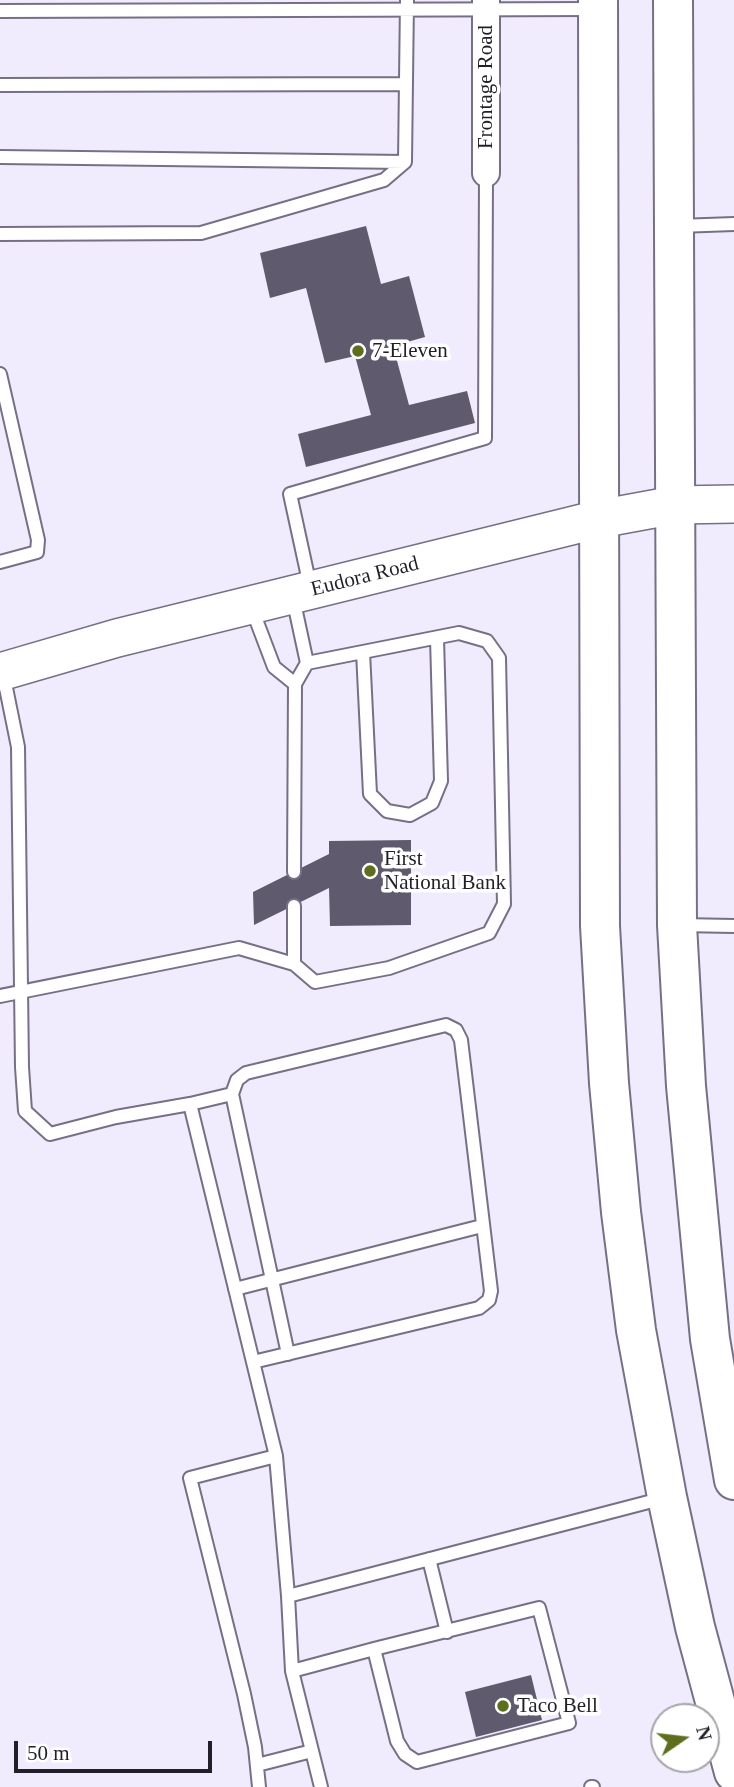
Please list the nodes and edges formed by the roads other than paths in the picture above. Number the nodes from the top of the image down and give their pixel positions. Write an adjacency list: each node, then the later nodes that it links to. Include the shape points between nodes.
1 (673, 0): 13 (main road)
2 (486, 4): 4 (lane); 5 (lane); 11 (street, Frontage Road)
3 (235, 5): 4 (lane); 6 (lane)
4 (407, 5): 7 (lane)
5 (598, 5): 18 (main road)
6 (0, 11)
7 (406, 84): 8 (lane); 10 (lane)
8 (0, 85)
9 (0, 158): 10 (lane)
10 (405, 162): 14 (lane, via 384,180 201,233)
11 (486, 173): 20 (lane, via 485,438 290,494)
12 (734, 224): 13 (lane)
13 (674, 227): 17 (main road)
14 (0, 234)
15 (0, 374): 19 (lane, via 38,540 37,552)
16 (734, 504): 17 (street, Eudora Road)
17 (675, 505): 18 (street, Eudora Road); 29 (main road)
18 (598, 519): 20 (street, Eudora Road); 43 (main road, via 600,926 609,1083 636,1330)
19 (0, 562)
20 (302, 592): 21 (street, Eudora Road); 24 (lane)
21 (251, 605): 25 (street, Eudora Road); 26 (lane, via 274,667)
22 (437, 638): 23 (lane); 23 (lane, via 441,781 432,803 410,815 387,811 370,794); 31 (lane, via 459,633 487,640 499,658 504,904 489,933 389,968 315,982)
23 (363, 652): 24 (lane)
24 (307, 663): 26 (lane)
25 (1, 667): 32 (lane, via 18,747)
26 (295, 684): 27 (lane)
27 (294, 872)
28 (294, 906): 31 (lane)
29 (677, 925): 30 (lane); 42 (main road, via 686,1086 709,1326)
30 (734, 926)
31 (294, 964): 32 (lane, via 239,948)
32 (22, 991): 33 (lane); 35 (lane, via 25,1111 50,1134)
33 (0, 996)
34 (232, 1094): 35 (lane); 36 (lane, via 237,1080 246,1073 446,1025 456,1030 461,1040); 37 (lane)
35 (190, 1104): 38 (lane)
36 (482, 1226): 37 (lane); 39 (lane, via 491,1292 479,1308)
37 (273, 1281): 38 (lane); 39 (lane)
38 (235, 1289): 40 (lane)
39 (288, 1353): 40 (lane)
40 (253, 1362): 41 (lane)
41 (276, 1456): 45 (lane); 50 (lane, via 190,1478)
42 (734, 1480)
43 (667, 1497): 44 (lane); 51 (main road)
44 (429, 1559): 45 (lane); 46 (lane)
45 (288, 1595): 48 (lane)
46 (447, 1632): 47 (lane); 47 (lane, via 539,1608 569,1723 417,1762 397,1741)
47 (374, 1649): 48 (lane)
48 (292, 1671): 49 (lane)
49 (312, 1751): 50 (lane); 53 (lane)
50 (257, 1765): 52 (lane)
51 (734, 1772)
52 (259, 1787)
53 (321, 1787)

